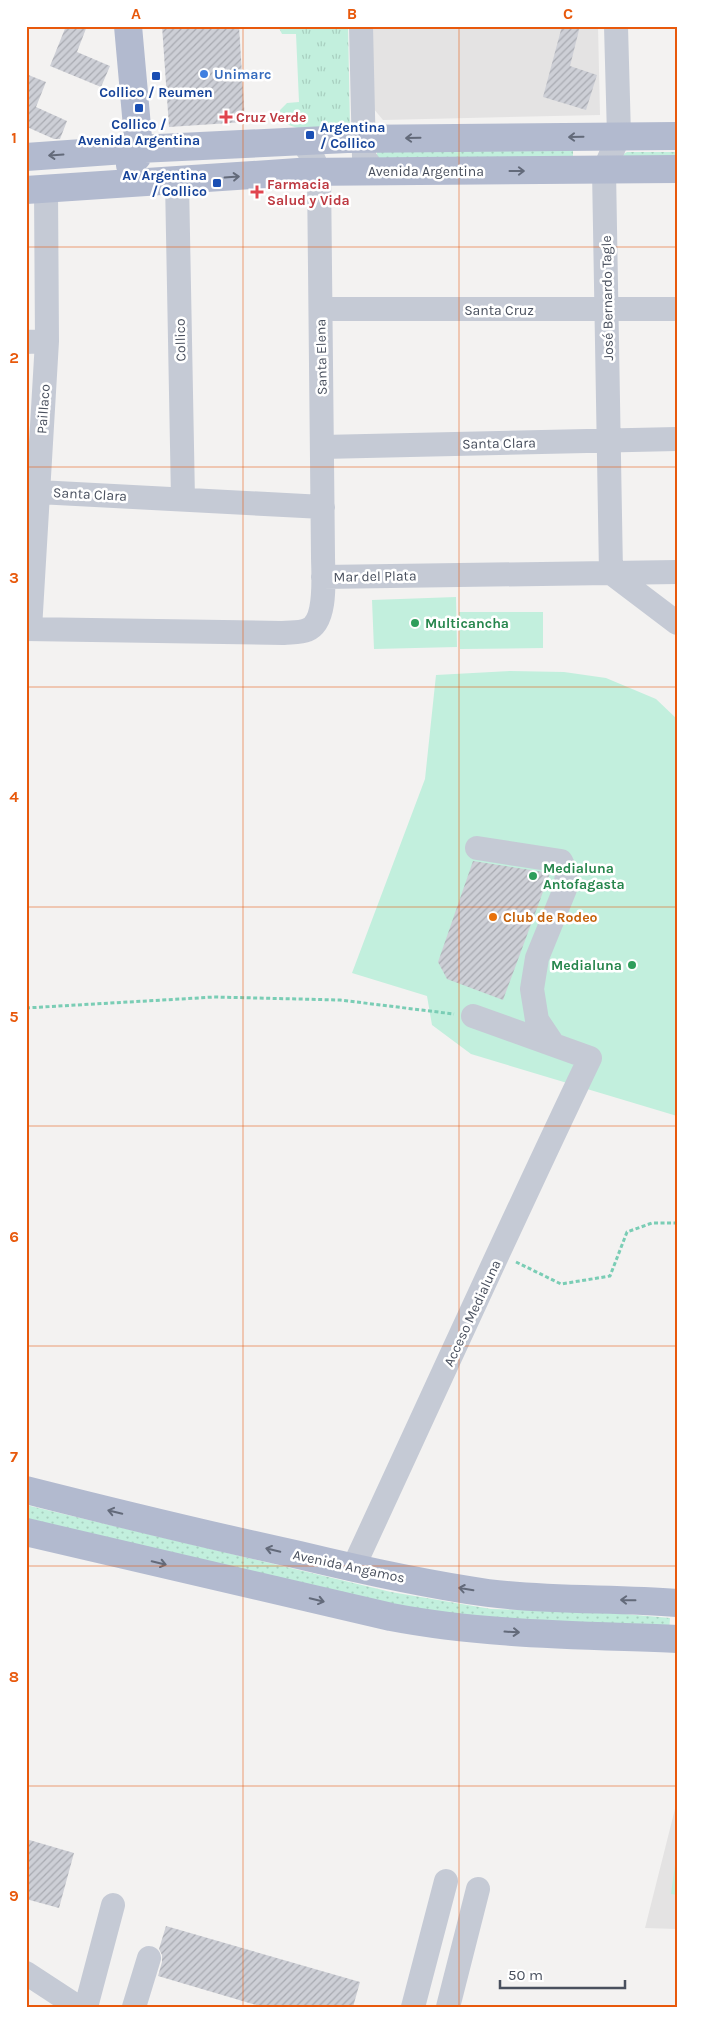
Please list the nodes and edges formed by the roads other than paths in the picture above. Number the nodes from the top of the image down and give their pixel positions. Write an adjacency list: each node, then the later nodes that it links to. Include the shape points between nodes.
1 (128, 26): 8 (main road)
2 (361, 26): 6 (street)
3 (616, 26): 4 (street, José Bernardo Tagle)
4 (618, 136): 5 (main road); 6 (main road, one-way to 6); 11 (street, José Bernardo Tagle)
5 (677, 136)
6 (363, 139): 7 (main road); 13 (street, via 364,157)
7 (302, 141): 8 (main road); 12 (street, Santa Elena)
8 (140, 149): 9 (main road, one-way to 9); 15 (main road, via 132,164 60,175)
9 (26, 158)
10 (677, 169): 11 (main road, Avenida Argentina)
11 (604, 170): 13 (main road, Avenida Argentina, one-way to 11); 18 (street, José Bernardo Tagle)
12 (319, 172): 13 (main road, Avenida Argentina); 14 (main road, Avenida Argentina, one-way to 12); 16 (street, Santa Elena)
13 (375, 172)
14 (177, 181): 15 (main road, Avenida Argentina); 24 (street, Collico)
15 (36, 190): 19 (street, Paillaco)
16 (321, 309): 18 (street, Santa Cruz); 22 (street, Santa Elena)
17 (677, 309): 18 (street, Santa Cruz)
18 (607, 310): 21 (street, José Bernardo Tagle)
19 (37, 342): 23 (street, Paillaco)
20 (677, 439): 21 (street, Santa Clara)
21 (609, 440): 22 (street, Santa Clara); 27 (street, José Bernardo Tagle)
22 (322, 447): 25 (street, Santa Elena)
23 (38, 492): 24 (street, Santa Clara); 30 (street, Paillaco)
24 (182, 499): 25 (street, Santa Clara)
25 (323, 507): 28 (street, Santa Elena)
26 (677, 572): 27 (street, Mar del Plata)
27 (611, 573): 28 (street, Mar del Plata); 29 (street)
28 (323, 577): 30 (street, Mar del Plata, via 321,613 314,626 307,630 283,633)
29 (677, 623)
30 (28, 629)
31 (477, 848): 33 (street, via 561,861 567,874 565,889 537,958 532,989 537,1020)
32 (473, 1016): 33 (street)
33 (553, 1044): 36 (street, Acceso Medialuna, via 590,1058)
34 (26, 1490): 36 (main road, Avenida Angamos, one-way to 34)
35 (26, 1532): 38 (main road, one-way to 38, via 428,1624 484,1631)
36 (354, 1568): 37 (main road, Avenida Angamos, one-way to 36, via 538,1598)
37 (677, 1603)
38 (677, 1639)
39 (446, 1881): 47 (street)
40 (478, 1889): 48 (street)
41 (113, 1905): 45 (street)
42 (149, 1958): 46 (street)
43 (26, 1973): 44 (street)
44 (78, 2007)
45 (86, 2007)
46 (134, 2007)
47 (414, 2007)
48 (448, 2007)

